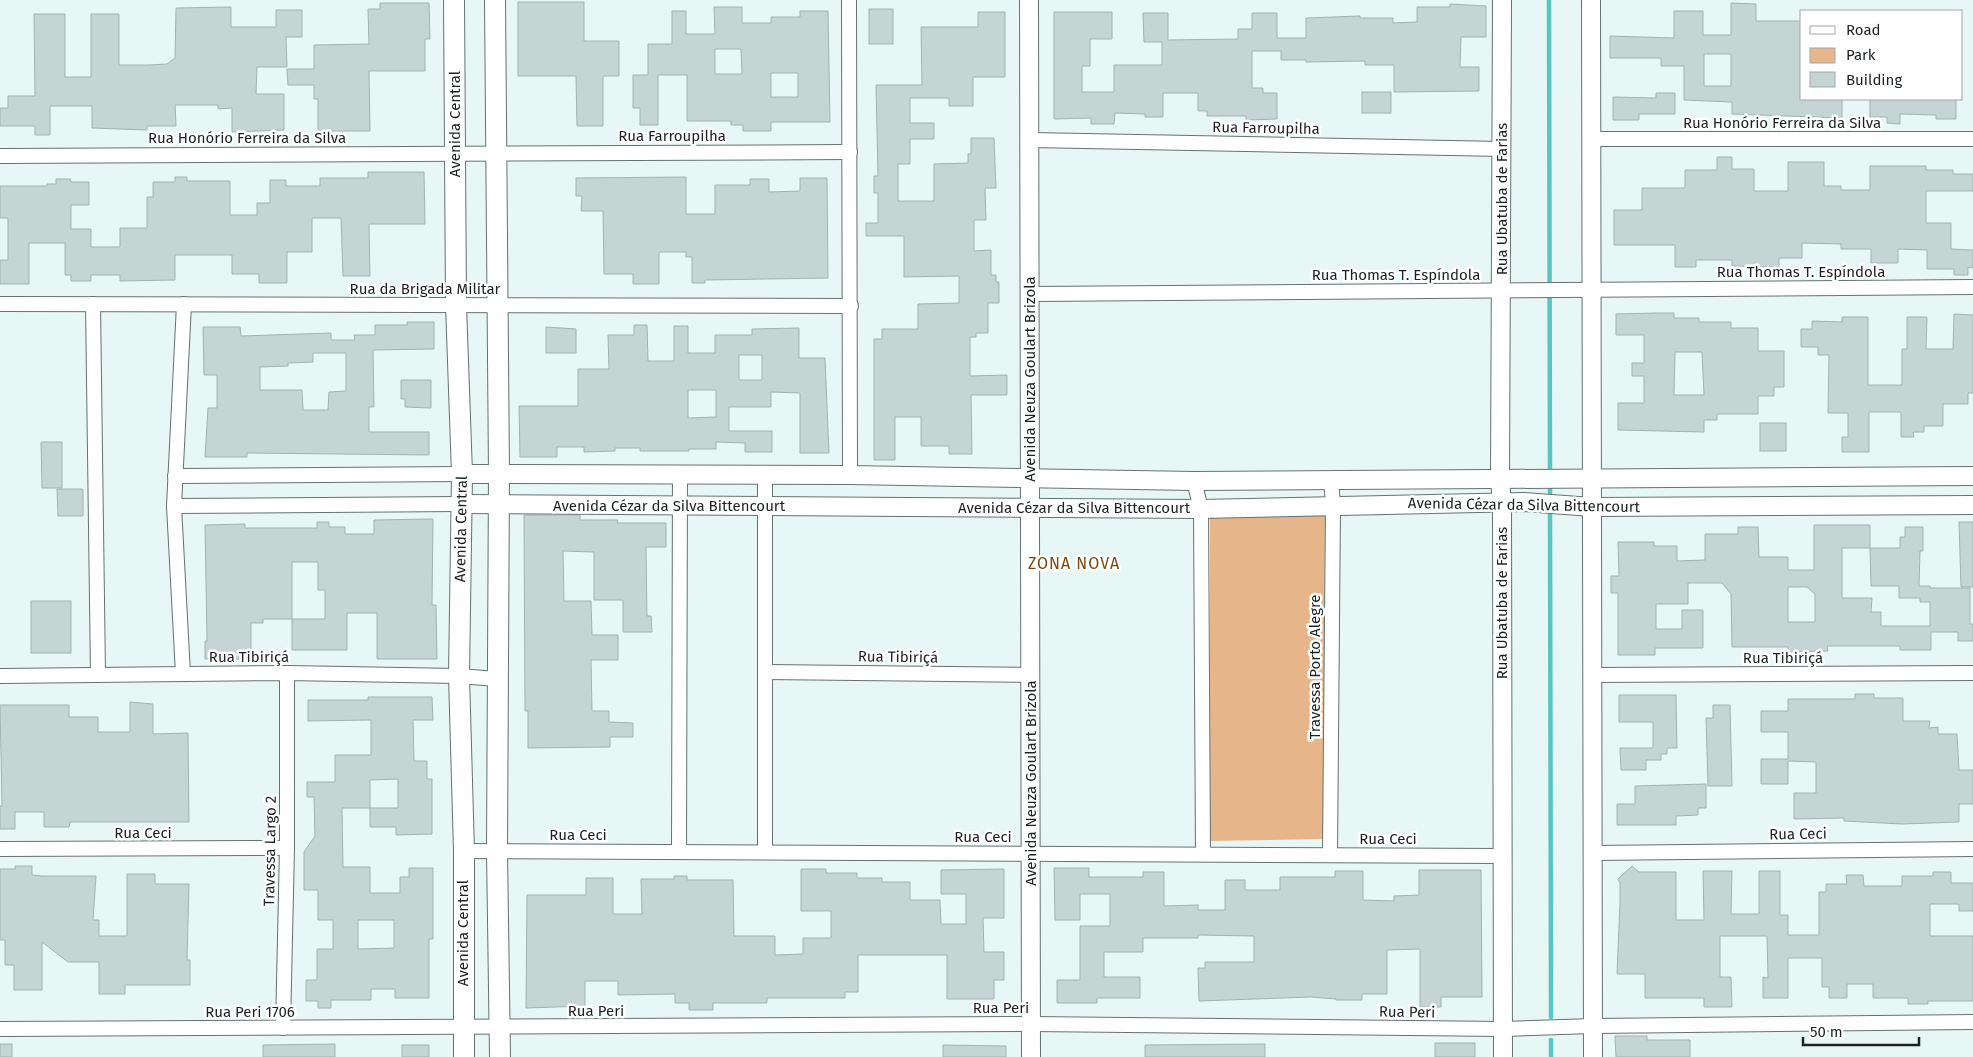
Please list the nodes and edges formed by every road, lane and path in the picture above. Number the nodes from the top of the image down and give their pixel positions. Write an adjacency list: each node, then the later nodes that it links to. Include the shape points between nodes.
1 (454, 0): 13 (main road, Avenida Central)
2 (494, 0): 12 (main road)
3 (849, 0): 11 (street)
4 (1029, 0): 9 (street, Avenida Neuza Goulart Brizola)
5 (1502, 0): 10 (street, Rua Ubatuba de Farias)
6 (1591, 0): 7 (street)
7 (1591, 139): 8 (street, Rua Honório Ferreira da Silva); 17 (street)
8 (1973, 139)
9 (1030, 140): 10 (street, Rua Farroupilha); 18 (street, Avenida Neuza Goulart Brizola)
10 (1502, 149): 16 (street, Rua Ubatuba de Farias)
11 (850, 152): 12 (street, Rua Farroupilha); 24 (street)
12 (494, 153): 13 (street, Rua Honório Ferreira da Silva); 23 (main road)
13 (455, 154): 14 (street, Rua Honório Ferreira da Silva); 22 (main road, Avenida Central)
14 (0, 156)
15 (1973, 287): 17 (street, Rua Thomas T. Espíndola)
16 (1502, 290): 17 (street, Rua Thomas T. Espíndola); 18 (street, Rua Thomas T. Espíndola); 36 (street, Rua Ubatuba de Farias)
17 (1592, 290): 34 (street)
18 (1030, 294): 32 (street, Avenida Neuza Goulart Brizola)
19 (0, 304): 20 (street, Rua da Brigada Militar)
20 (93, 304): 21 (street, Rua da Brigada Militar); 52 (street)
21 (184, 304): 22 (street, Rua da Brigada Militar); 30 (street)
22 (456, 305): 23 (street, Rua da Brigada Militar); 26 (main road, Avenida Central)
23 (496, 305): 24 (street, Rua da Brigada Militar); 28 (main road)
24 (851, 306): 29 (street)
25 (680, 473): 27 (street, Avenida Cézar da Silva Bittencourt); 28 (street, Avenida Cézar da Silva Bittencourt); 43 (street)
26 (462, 474): 28 (street, Avenida Cézar da Silva Bittencourt); 30 (street, Avenida Cézar da Silva Bittencourt); 38 (main road, Avenida Central)
27 (765, 474): 29 (street, Avenida Cézar da Silva Bittencourt); 44 (street)
28 (498, 475): 39 (main road)
29 (850, 475): 32 (street, Avenida Cézar da Silva Bittencourt)
30 (175, 476): 42 (street)
31 (1973, 476): 34 (street, Avenida Cézar da Silva Bittencourt)
32 (1030, 479): 35 (street, Avenida Cézar da Silva Bittencourt); 45 (street, Avenida Neuza Goulart Brizola)
33 (1331, 479): 35 (street, Avenida Cézar da Silva Bittencourt); 36 (street, Avenida Cézar da Silva Bittencourt); 40 (street, Travessa Porto Alegre)
34 (1583, 479): 36 (street, Avenida Cézar da Silva Bittencourt); 46 (street)
35 (1194, 481): 47 (street)
36 (1508, 481): 37 (street, Rua Ubatuba de Farias)
37 (1502, 503): 40 (street, Avenida Cézar da Silva Bittencourt); 46 (street, Avenida Cézar da Silva Bittencourt); 69 (street, Rua Ubatuba de Farias)
38 (462, 504): 39 (street, Avenida Cézar da Silva Bittencourt); 42 (street, Avenida Cézar da Silva Bittencourt); 56 (main road, Avenida Central)
39 (498, 505): 43 (street, Avenida Cézar da Silva Bittencourt); 57 (main road)
40 (1333, 505): 47 (street, Avenida Cézar da Silva Bittencourt); 68 (street, Travessa Porto Alegre)
41 (1973, 505): 46 (street, Avenida Cézar da Silva Bittencourt)
42 (174, 506): 51 (street)
43 (680, 506): 44 (street, Avenida Cézar da Silva Bittencourt); 63 (street)
44 (765, 506): 45 (street, Avenida Cézar da Silva Bittencourt); 48 (street)
45 (1030, 507): 47 (street, Avenida Cézar da Silva Bittencourt); 53 (street, Avenida Neuza Goulart Brizola)
46 (1592, 507): 54 (street)
47 (1201, 509): 67 (street)
48 (765, 672): 53 (street, Rua Tibiriçá); 64 (street)
49 (287, 673): 51 (street, Rua Tibiriçá); 56 (street, Rua Tibiriçá); 58 (street, Travessa Largo 2)
50 (1973, 673): 54 (street, Rua Tibiriçá)
51 (183, 674): 52 (street, Rua Tibiriçá)
52 (98, 675): 55 (street, Rua Tibiriçá)
53 (1030, 675): 66 (street, Avenida Neuza Goulart Brizola)
54 (1593, 675): 65 (street)
55 (0, 676)
56 (459, 676): 57 (street, Rua Tibiriçá); 61 (main road, Avenida Central)
57 (497, 679): 62 (main road)
58 (287, 848): 59 (street, Rua Ceci); 74 (street, Travessa Largo 2)
59 (0, 849)
60 (1973, 849): 65 (street, Rua Ceci)
61 (464, 851): 62 (street, Rua Ceci); 72 (main road, Avenida Central)
62 (497, 851): 63 (street, Rua Ceci); 75 (main road)
63 (679, 852): 64 (street, Rua Ceci)
64 (765, 852): 66 (street, Rua Ceci)
65 (1593, 853): 73 (street)
66 (1031, 854): 67 (street, Rua Ceci); 71 (street, Avenida Neuza Goulart Brizola)
67 (1204, 854): 68 (street, Rua Ceci)
68 (1330, 855): 69 (street, Rua Ceci)
69 (1502, 856): 77 (street, Rua Ubatuba de Farias)
70 (1973, 1022): 73 (street)
71 (1031, 1024): 75 (street, Rua Peri); 77 (street, Rua Peri); 80 (street, Avenida Neuza Goulart Brizola)
72 (463, 1026): 74 (street, Rua Peri 1706); 75 (street, Rua Peri 1706); 78 (main road, Avenida Central)
73 (1593, 1026): 77 (street, Rua Peri); 82 (street)
74 (283, 1028): 76 (street, Rua Peri 1706)
75 (500, 1028): 79 (main road)
76 (0, 1029)
77 (1503, 1029): 81 (street, Rua Ubatuba de Farias)
78 (464, 1057)
79 (500, 1057)
80 (1031, 1057)
81 (1503, 1057)
82 (1593, 1057)

